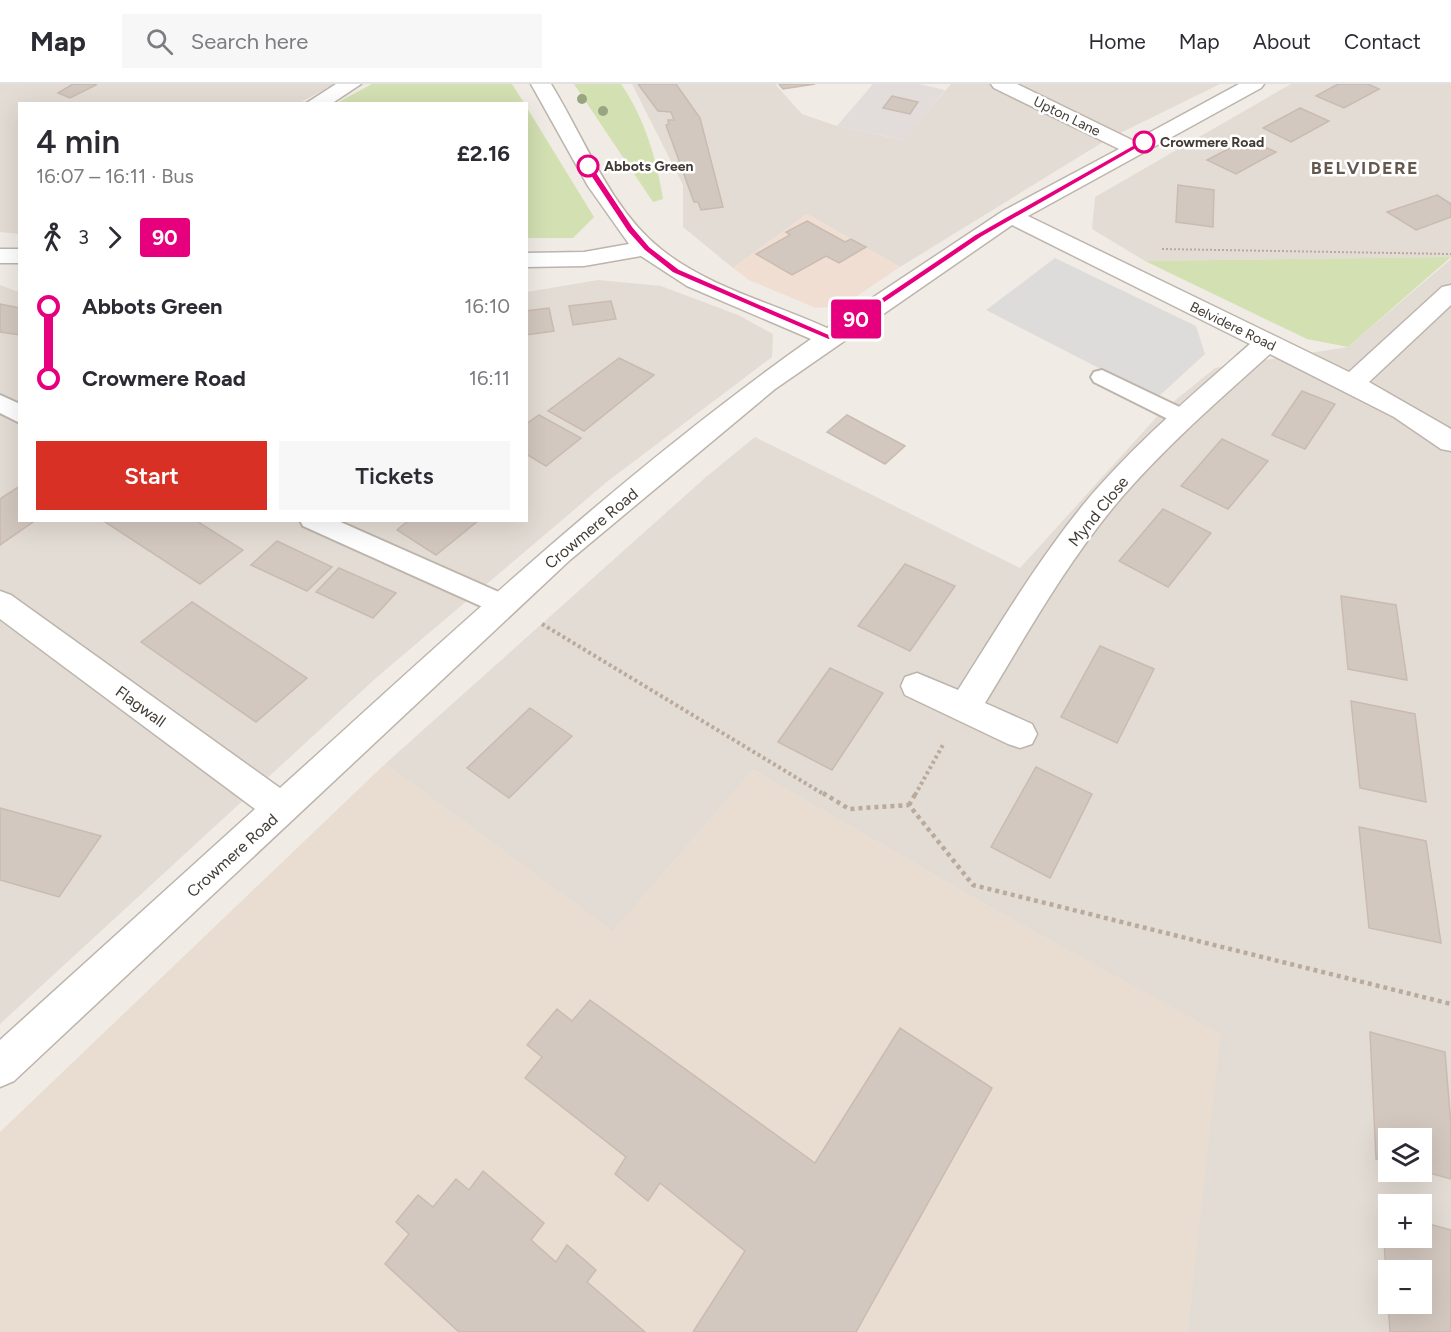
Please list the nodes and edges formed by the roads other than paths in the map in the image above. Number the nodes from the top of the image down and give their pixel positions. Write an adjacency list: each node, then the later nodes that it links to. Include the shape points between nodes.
1 (351, 84): 5 (street)
2 (541, 84): 8 (street, via 615,209)
3 (1000, 84): 6 (street, Upton Lane)
4 (1254, 84): 6 (street, Crowmere Road)
5 (319, 102)
6 (1133, 148): 7 (street, Crowmere Road)
7 (1011, 216): 13 (street, Crowmere Road); 14 (street, Belvidere Road)
8 (647, 248): 11 (street, via 584,259); 13 (street, via 676,271)
9 (0, 256): 10 (street)
10 (18, 256)
11 (528, 260)
12 (1451, 292): 16 (street)
13 (829, 338): 23 (street, Crowmere Road, via 766,383 560,552)
14 (1266, 343): 16 (street, Belvidere Road); 19 (street, Mynd Close)
15 (1102, 377): 19 (lane)
16 (1352, 384): 20 (street, Belvidere Road)
17 (0, 403): 18 (lane)
18 (18, 414)
19 (1184, 418): 25 (street, Mynd Close, via 1093,512 1050,572)
20 (1451, 442)
21 (316, 522): 23 (lane)
22 (0, 603): 27 (street, Flagwall)
23 (503, 605): 27 (street, Crowmere Road)
24 (917, 686): 25 (street)
25 (965, 708): 26 (street)
26 (1020, 734)
27 (282, 809): 28 (street, Crowmere Road)
28 (0, 1067)

